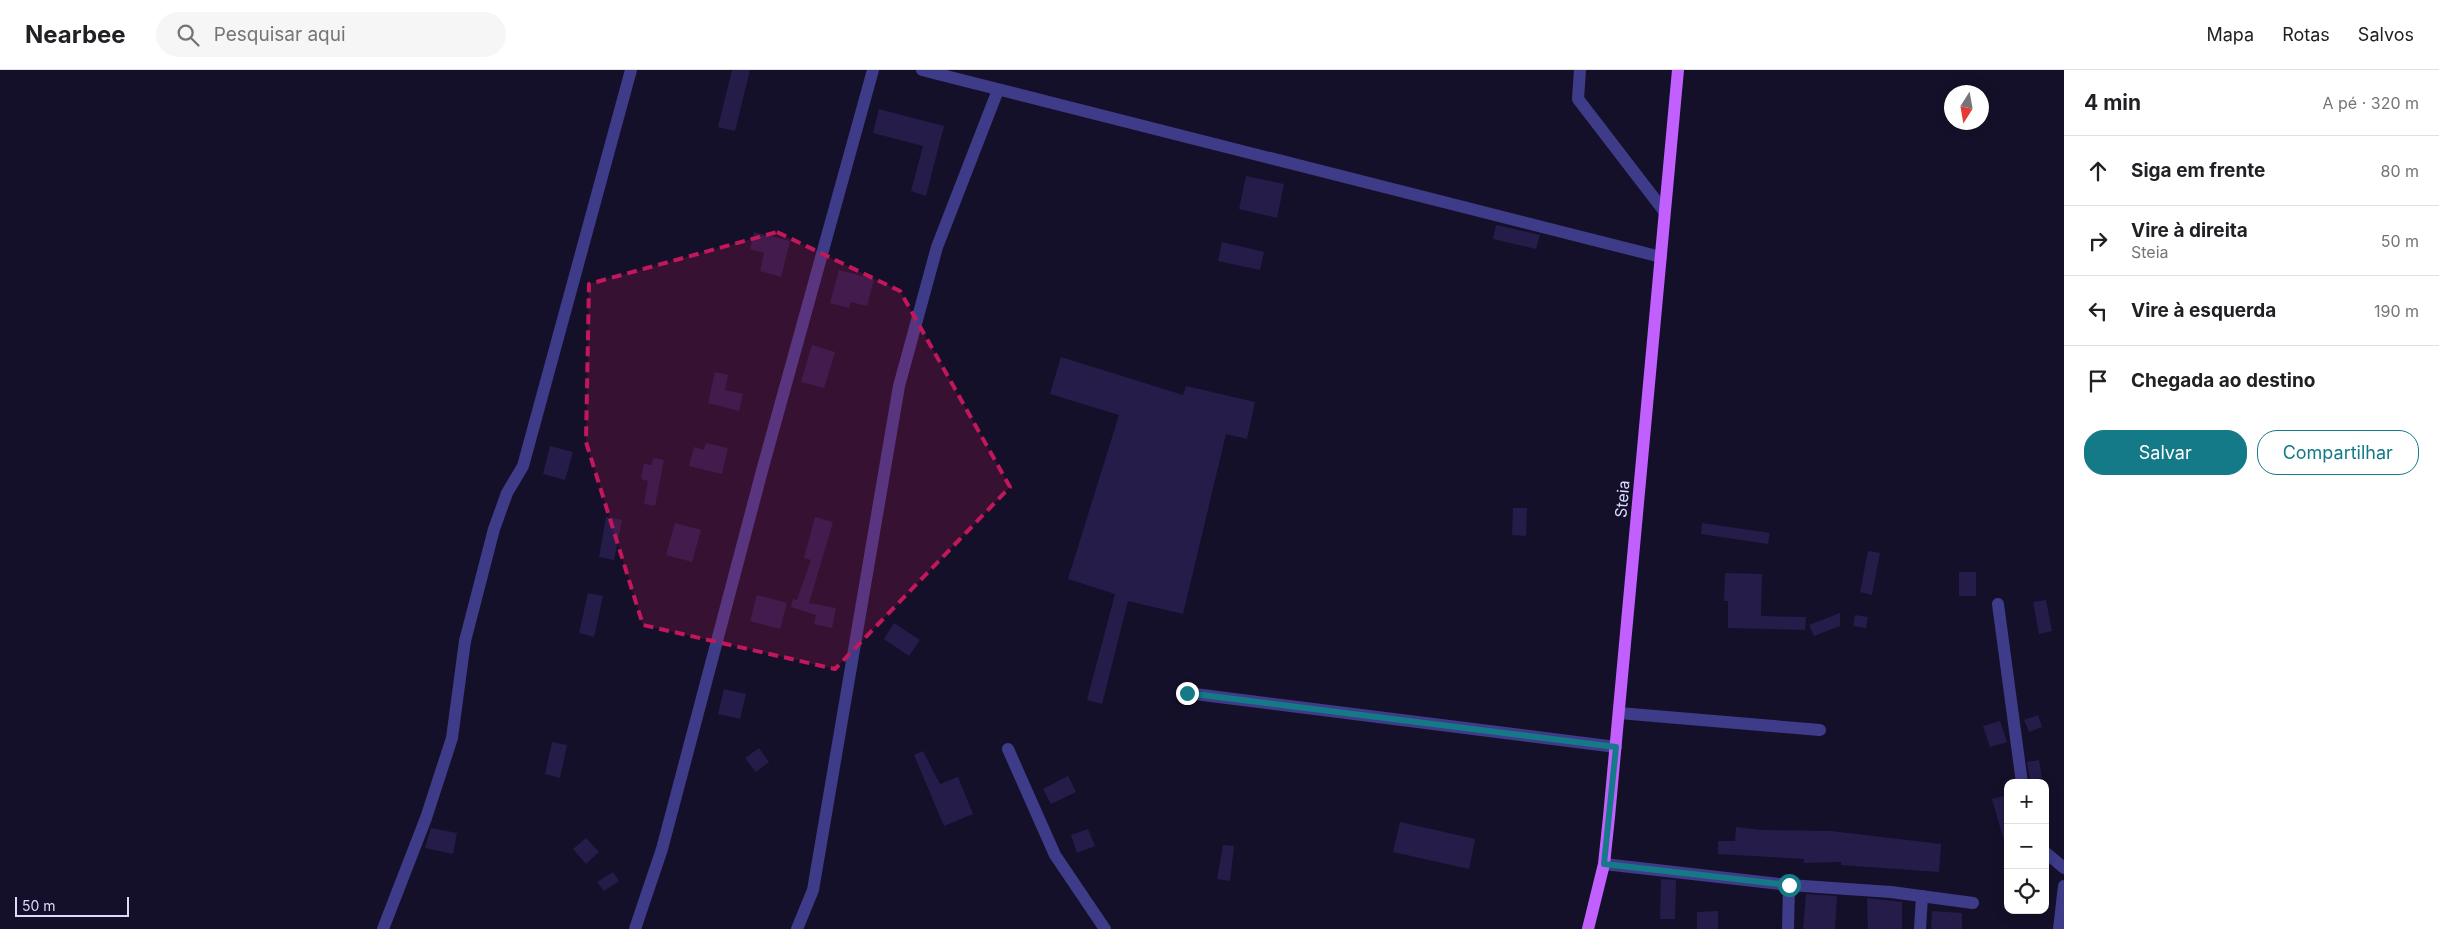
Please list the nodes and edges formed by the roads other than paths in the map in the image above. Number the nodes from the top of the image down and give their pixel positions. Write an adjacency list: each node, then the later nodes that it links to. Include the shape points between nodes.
1 (631, 70): 23 (street, via 523,466 507,493 494,529 465,641 452,738 426,818)
2 (873, 70): 24 (street, via 662,849)
3 (922, 70): 6 (street)
4 (1580, 70): 7 (street, via 1578,99)
5 (1678, 70): 7 (main road, Steia)
6 (998, 90): 8 (street); 25 (street, via 937,247 899,386 812,890)
7 (1664, 211): 8 (main road, Steia)
8 (1661, 257): 11 (main road, Steia)
9 (1998, 604): 15 (street)
10 (1187, 693): 13 (street)
11 (1619, 712): 12 (street); 13 (main road, Steia)
12 (1820, 730)
13 (1616, 747): 17 (main road, Steia)
14 (1008, 749): 26 (street, via 1055,855)
15 (2021, 779)
16 (2049, 855): 18 (street)
17 (1604, 864): 19 (street); 27 (main road, Steia)
18 (2064, 868)
19 (1789, 885): 21 (street); 28 (street)
20 (2064, 886): 30 (street)
21 (1922, 896): 22 (street); 29 (street)
22 (1972, 903)
23 (383, 929)
24 (635, 929)
25 (797, 929)
26 (1105, 929)
27 (1588, 929)
28 (1788, 929)
29 (1920, 929)
30 (2059, 929)

